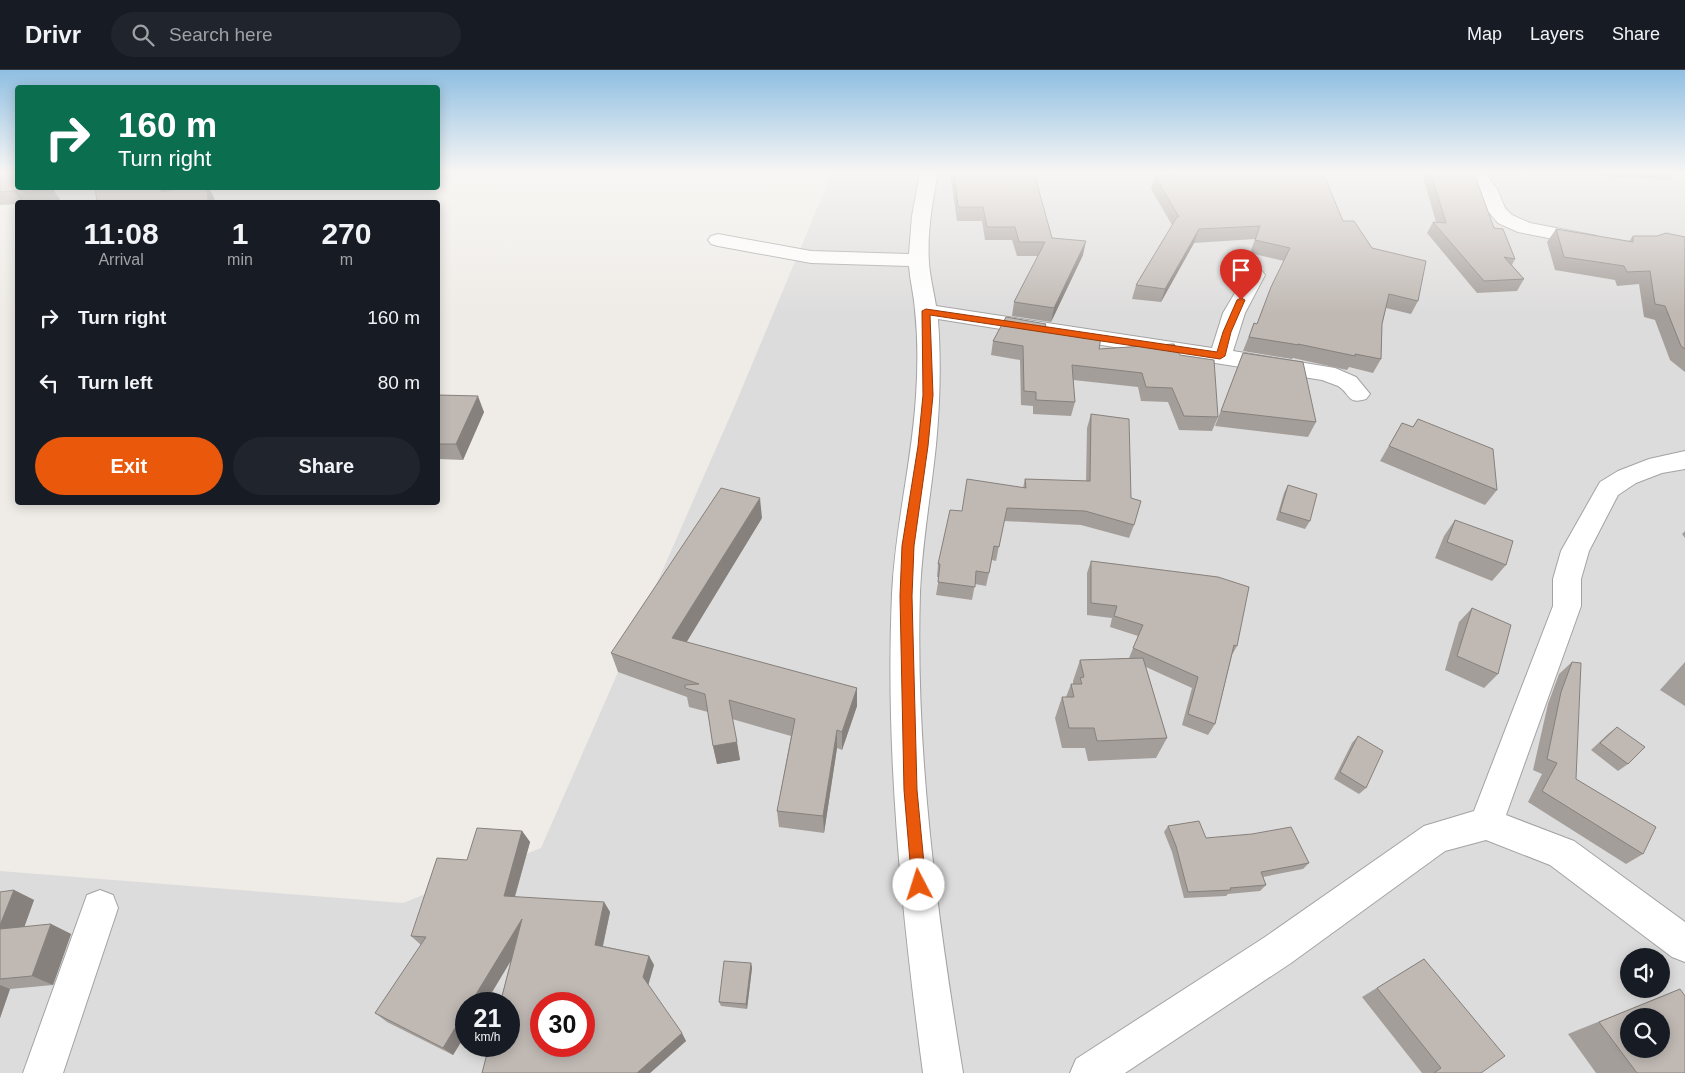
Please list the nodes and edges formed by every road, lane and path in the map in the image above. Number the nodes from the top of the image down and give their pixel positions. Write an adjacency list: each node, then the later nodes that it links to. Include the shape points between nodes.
1 (922, 220): 5 (street)
2 (1506, 220): 4 (street, via 1563,236)
3 (718, 240): 5 (street, via 811,257)
4 (1609, 242)
5 (919, 260): 7 (street)
6 (1255, 275): 8 (street, via 1234,313)
7 (926, 311): 8 (street); 15 (street, via 928,395 908,546 907,698 910,790 922,924)
8 (1220, 356): 9 (street, via 1336,376 1348,382)
9 (1358, 394)
10 (1685, 460): 11 (street, via 1658,465 1627,477 1609,490 1589,525 1575,551 1567,579 1567,606)
11 (1486, 824): 13 (street, via 1562,853); 16 (street, via 1436,837 1278,950)
12 (100, 908): 14 (street)
13 (1685, 944)
14 (43, 1073)
15 (944, 1073)
16 (1090, 1073)

